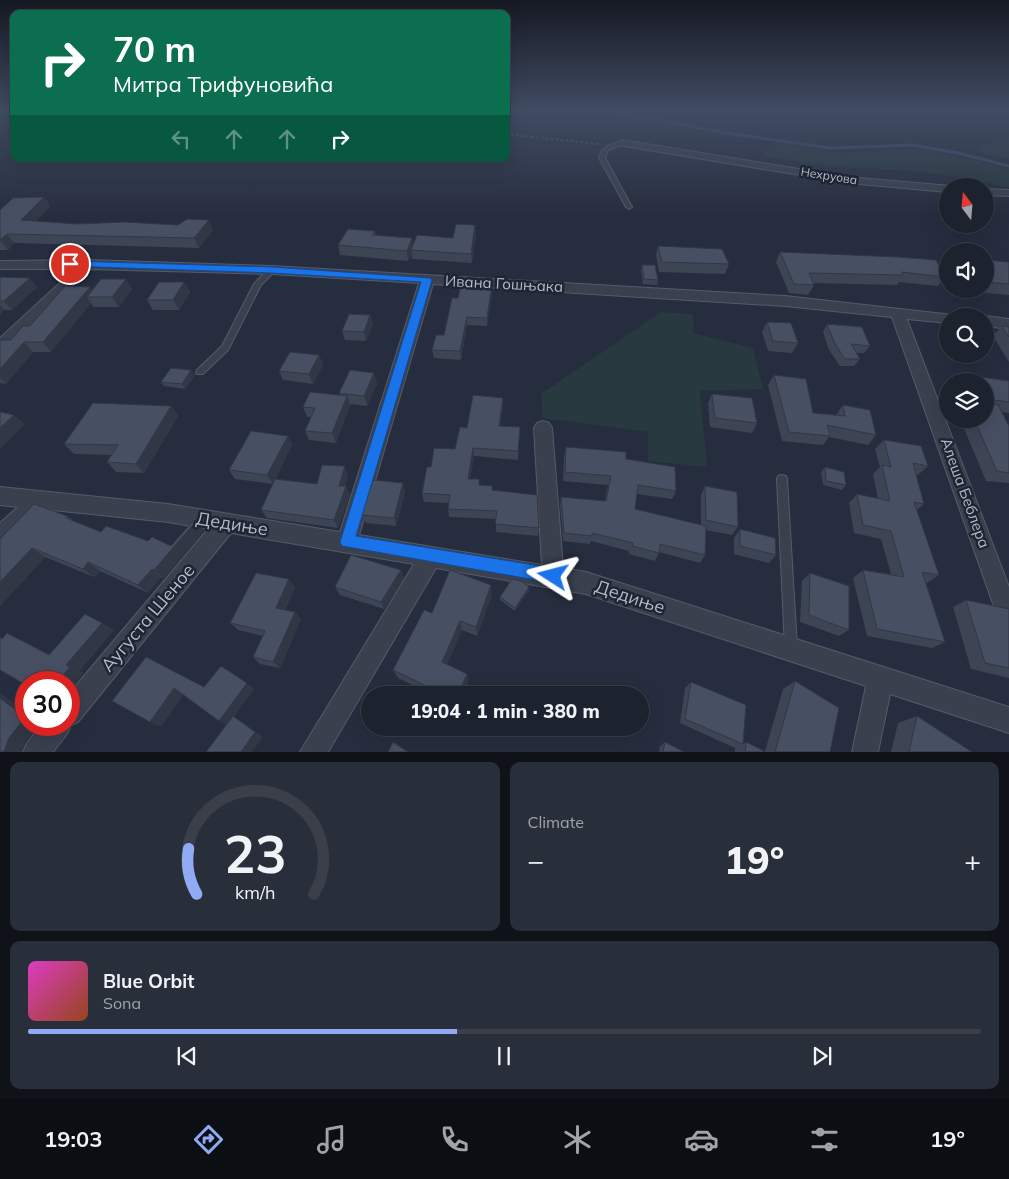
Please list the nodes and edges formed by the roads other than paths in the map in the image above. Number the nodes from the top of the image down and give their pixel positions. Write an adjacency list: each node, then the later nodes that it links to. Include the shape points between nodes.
1 (615, 145): 6 (lane, via 603,152 603,162)
2 (624, 145): 3 (street, Нехруова, via 848,180)
3 (939, 188)
4 (994, 192): 5 (street)
5 (1009, 193)
6 (629, 207)
7 (88, 264): 8 (street, Ивана Гошњака); 9 (street, Ивана Гошњака); 15 (street)
8 (0, 265)
9 (272, 270): 10 (street, Ивана Гошњака); 16 (lane, via 258,284 225,348)
10 (427, 280): 11 (street, Ивана Гошњака, via 785,301); 23 (street)
11 (897, 312): 12 (street, Ивана Гошњака); 26 (street, Алеша Беблера, via 958,470)
12 (939, 317)
13 (994, 322): 14 (street)
14 (1009, 324)
15 (0, 347)
16 (200, 372)
17 (543, 428): 25 (street)
18 (782, 479): 27 (lane)
19 (0, 496): 20 (street, Дедиње)
20 (40, 500): 21 (street, Дедиње); 22 (street)
21 (226, 523): 23 (street, Дедиње); 29 (street, Аугуста Шеное)
22 (0, 537)
23 (347, 542): 24 (street, Дедиње)
24 (431, 556): 25 (street, Дедиње); 33 (street)
25 (553, 576): 27 (street, Дедиње, via 586,582)
26 (1009, 618)
27 (791, 648): 28 (street, Дедиње)
28 (879, 677): 30 (street, Дедиње); 34 (street)
29 (80, 699)
30 (1009, 720)
31 (49, 736): 32 (street)
32 (36, 752)
33 (313, 752)
34 (865, 752)

